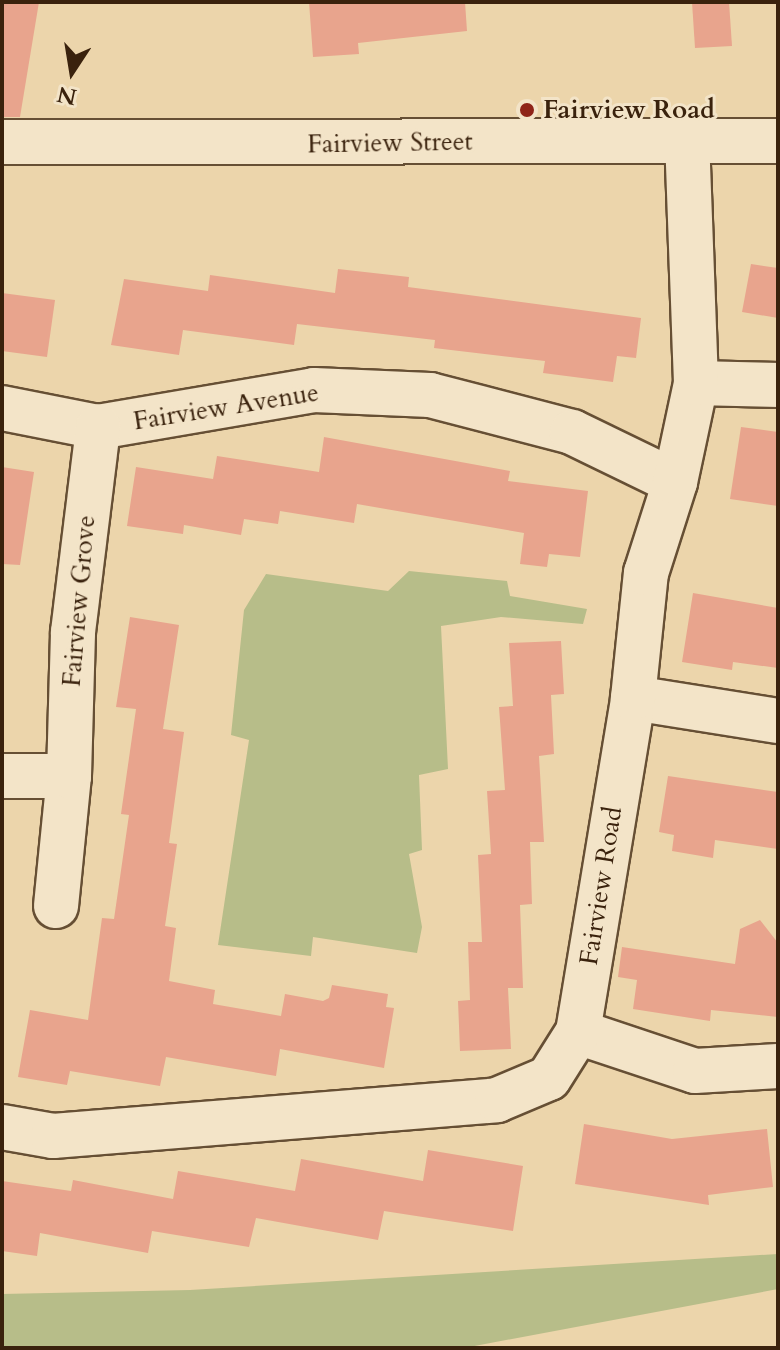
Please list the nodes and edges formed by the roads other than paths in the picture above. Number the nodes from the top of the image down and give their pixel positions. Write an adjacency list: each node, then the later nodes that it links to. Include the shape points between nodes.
1 (687, 139): 2 (street, Fairview Street); 3 (street, Fairview Street); 4 (street, Fairview Road)
2 (778, 141)
3 (2, 142)
4 (696, 383): 5 (street); 8 (street, Fairview Road)
5 (778, 385)
6 (2, 408): 7 (street, Fairview Avenue)
7 (98, 427): 8 (street, Fairview Avenue, via 314,390 430,395 572,432); 12 (street, Fairview Grove, via 73,632)
8 (675, 482): 9 (street, Fairview Road, via 646,573)
9 (633, 698): 10 (street); 14 (street, Fairview Road)
10 (778, 721)
11 (2, 776): 12 (street)
12 (69, 776): 13 (street, Fairview Grove)
13 (56, 906)
14 (578, 1032): 15 (street, via 695,1071); 16 (street, Fairview Road, via 549,1078 497,1100 53,1136)
15 (778, 1066)
16 (2, 1127)

